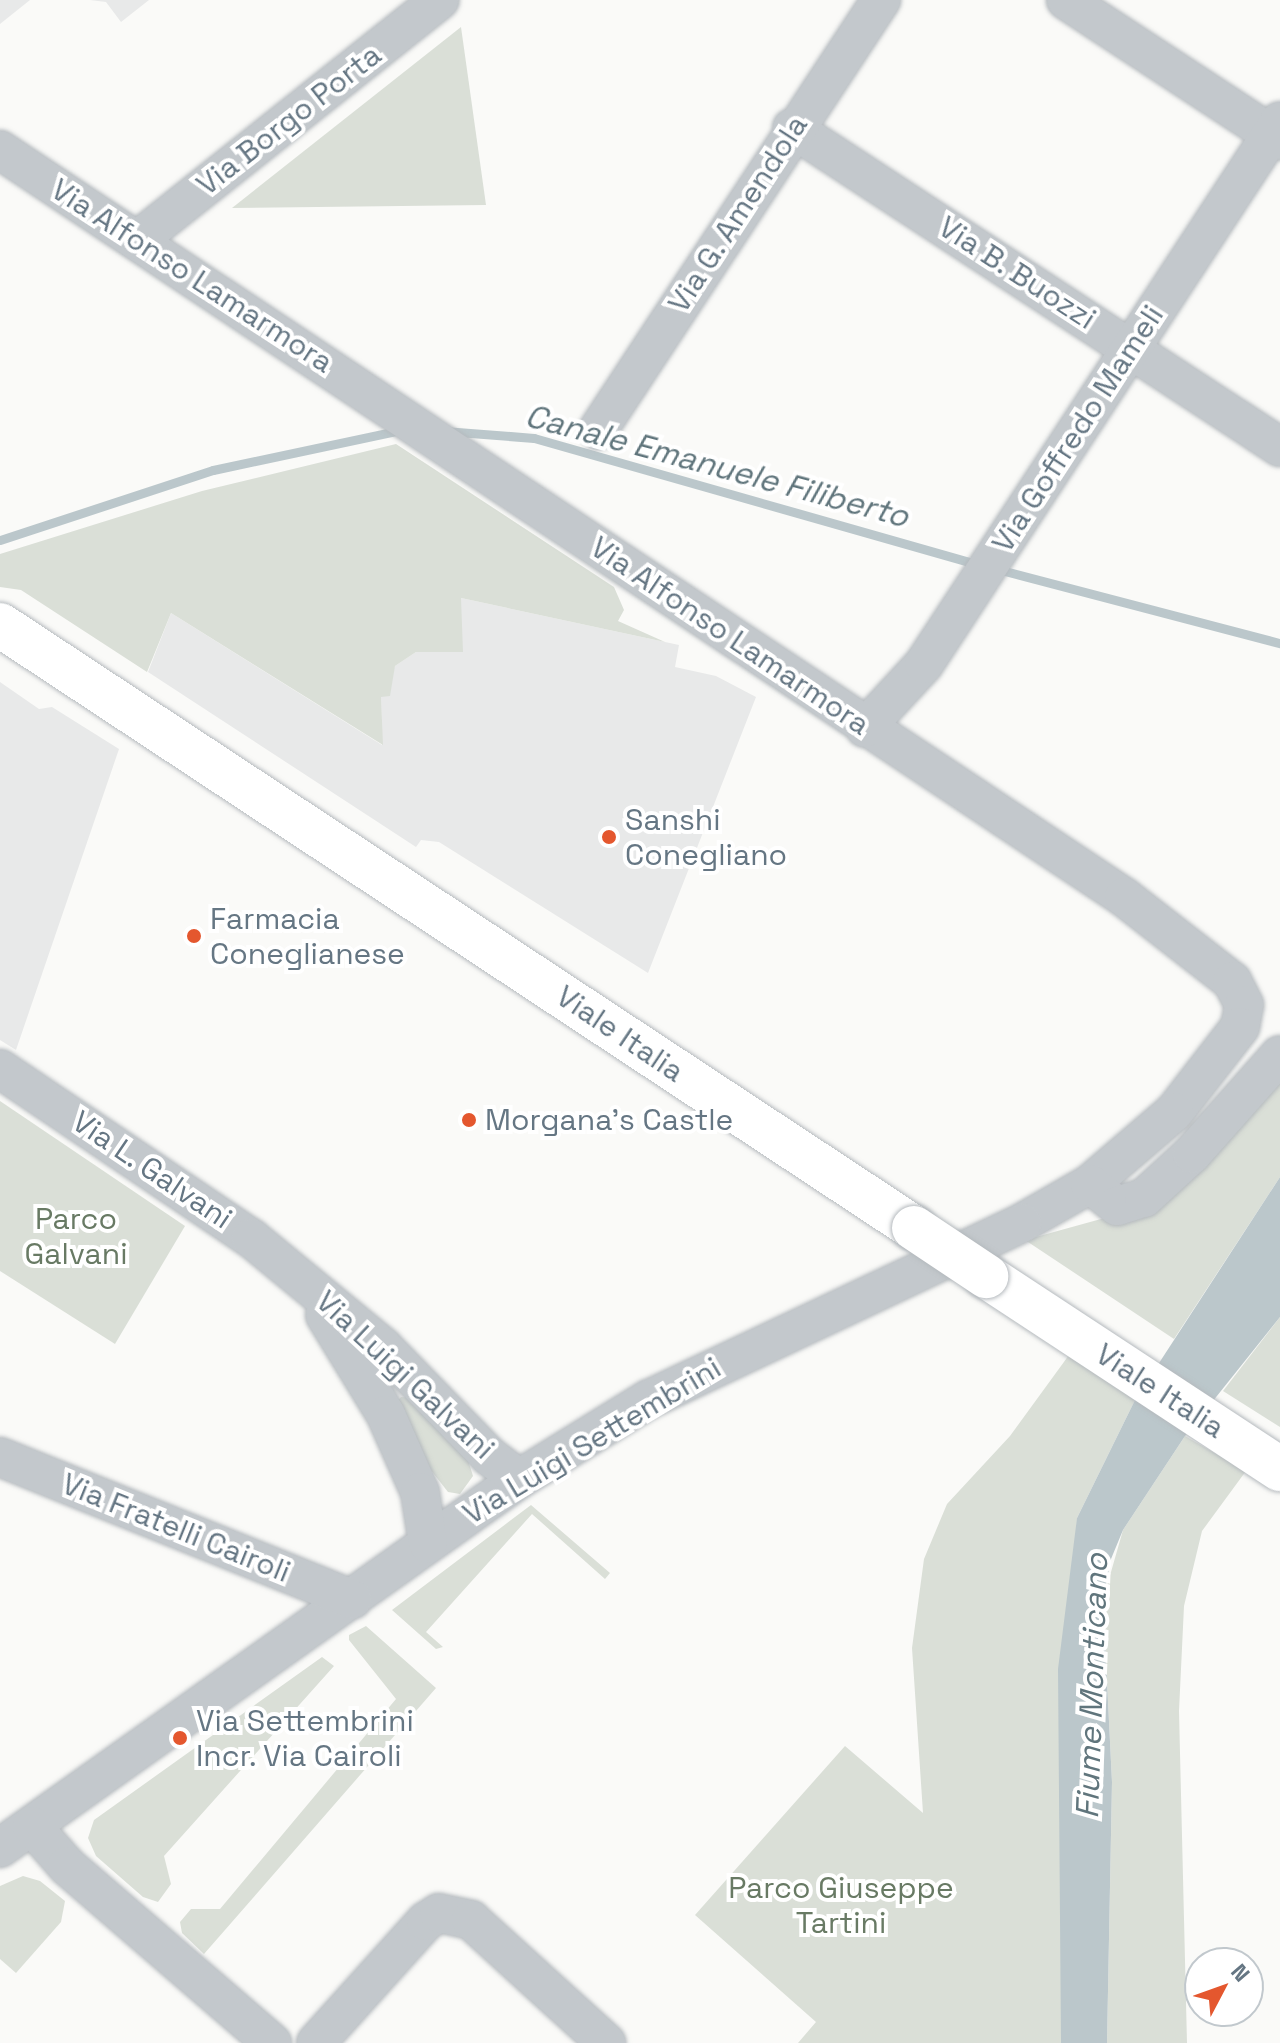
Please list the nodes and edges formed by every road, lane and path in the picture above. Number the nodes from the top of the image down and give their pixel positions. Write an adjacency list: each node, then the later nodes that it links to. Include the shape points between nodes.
1 (440, 0): 7 (street, Via Borgo Porta)
2 (881, 0): 4 (street, Via G. Amendola)
3 (1066, 0): 5 (street)
4 (792, 128): 8 (street, Via B. Buozzi); 9 (street, Via G. Amendola)
5 (1277, 132): 8 (street, Via Goffredo Mameli)
6 (0, 150): 7 (street, Via Alfonso Lamarmora)
7 (139, 239): 12 (street, Via Alfonso Lamarmora)
8 (1131, 346): 10 (street, Via B. Buozzi); 12 (street, Via Goffredo Mameli, via 924,664)
9 (598, 430)
10 (1280, 447)
11 (0, 625): 18 (main road, Viale Italia, bridge)
12 (865, 728): 15 (street, Via Alfonso Lamarmora, via 1124,897 1197,950 1240,993 1240,1027 1212,1067 1174,1112)
13 (1280, 1055): 15 (street, via 1192,1154 1144,1198 1117,1206)
14 (0, 1069): 16 (street, Via L. Galvani, via 176,1185)
15 (1090, 1184): 19 (street, Via Luigi Settembrini, via 917,1274 690,1376)
16 (299, 1277): 19 (street, Via Luigi Galvani, via 383,1347 489,1456); 20 (street, Via Luigi Galvani, via 386,1415 420,1492)
17 (0, 1457): 21 (street, Via Fratelli Cairoli)
18 (1270, 1462)
19 (519, 1479): 20 (street, Via Luigi Settembrini)
20 (428, 1543): 21 (street, Via Luigi Settembrini)
21 (352, 1599): 22 (street, Via Luigi Settembrini)
22 (10, 1837): 23 (street, Via Luigi Settembrini, via 67,1866)
23 (272, 2043)
24 (316, 2043): 25 (street, via 426,1921 439,1913 456,1913 483,1930)
25 (606, 2043)

